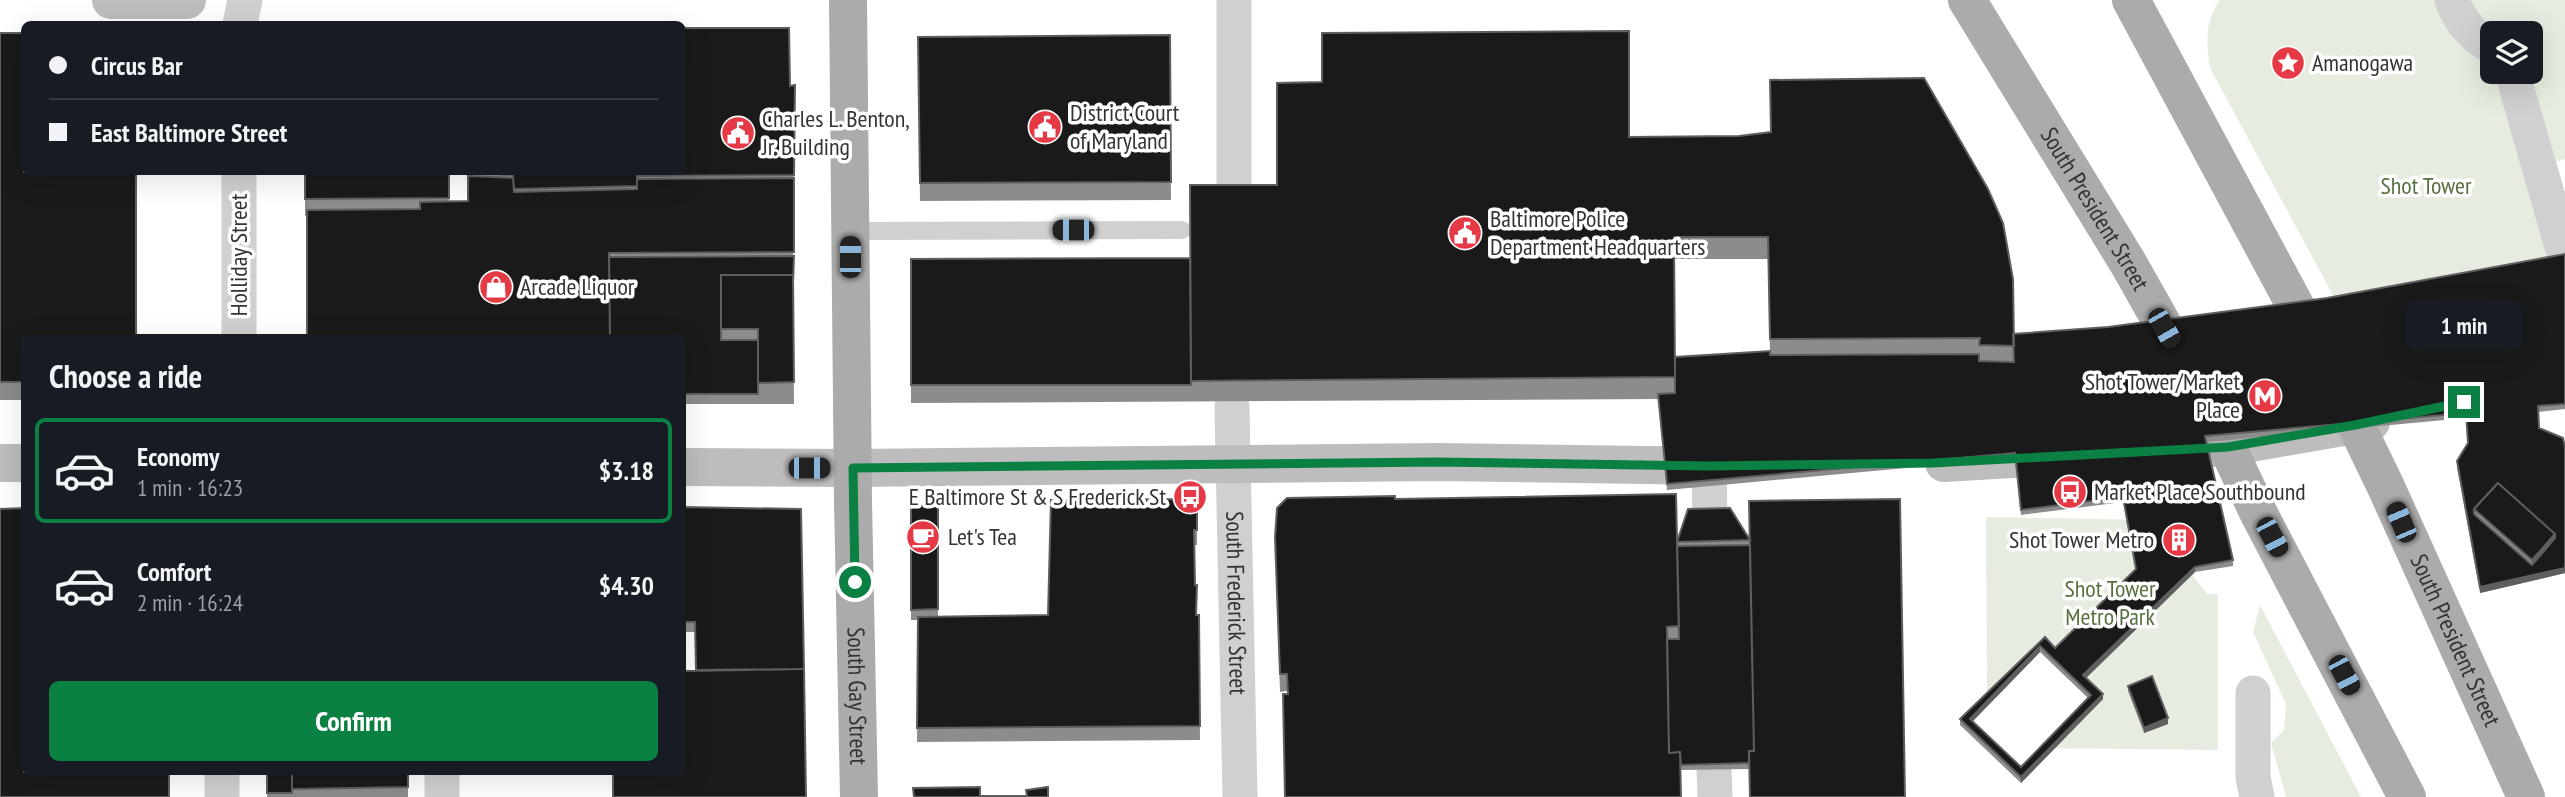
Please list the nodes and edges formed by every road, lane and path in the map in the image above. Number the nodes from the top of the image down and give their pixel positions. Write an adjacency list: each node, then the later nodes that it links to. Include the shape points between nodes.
1 (111, 0): 2 (main road)
2 (187, 0)
3 (245, 0): 9 (street)
4 (848, 0): 15 (main road, South Gay Street)
5 (1234, 0): 13 (street)
6 (1967, 0): 21 (main road, South President Street, via 2128,264)
7 (2131, 0): 20 (main road, South President Street)
8 (2452, 0): 10 (street, via 2456,12)
9 (241, 21)
10 (2480, 37)
11 (2515, 84): 16 (street)
12 (239, 175): 17 (street, Holliday Street)
13 (1234, 204)
14 (1182, 230): 15 (lane)
15 (850, 231): 31 (main road, South Gay Street)
16 (2565, 257)
17 (239, 334)
18 (1232, 407): 27 (street, South Frederick Street)
19 (2400, 415): 20 (main road)
20 (2355, 425): 21 (main road); 42 (main road, South President Street)
21 (2228, 447): 22 (main road); 41 (main road, South President Street)
22 (2157, 452)
23 (2105, 454): 26 (main road)
24 (0, 463): 25 (main road)
25 (21, 463)
26 (1906, 464)
27 (1232, 465): 28 (main road); 31 (main road); 39 (street, South Frederick Street)
28 (1709, 466): 29 (main road); 32 (street)
29 (1749, 466)
30 (686, 467): 31 (main road)
31 (853, 468): 38 (main road, South Gay Street)
32 (1710, 520)
33 (2253, 693): 40 (street, via 2253,777)
34 (222, 775): 36 (street)
35 (442, 775): 37 (street)
36 (222, 797)
37 (442, 797)
38 (859, 797)
39 (1240, 797)
40 (2258, 797)
41 (2407, 797)
42 (2526, 797)

